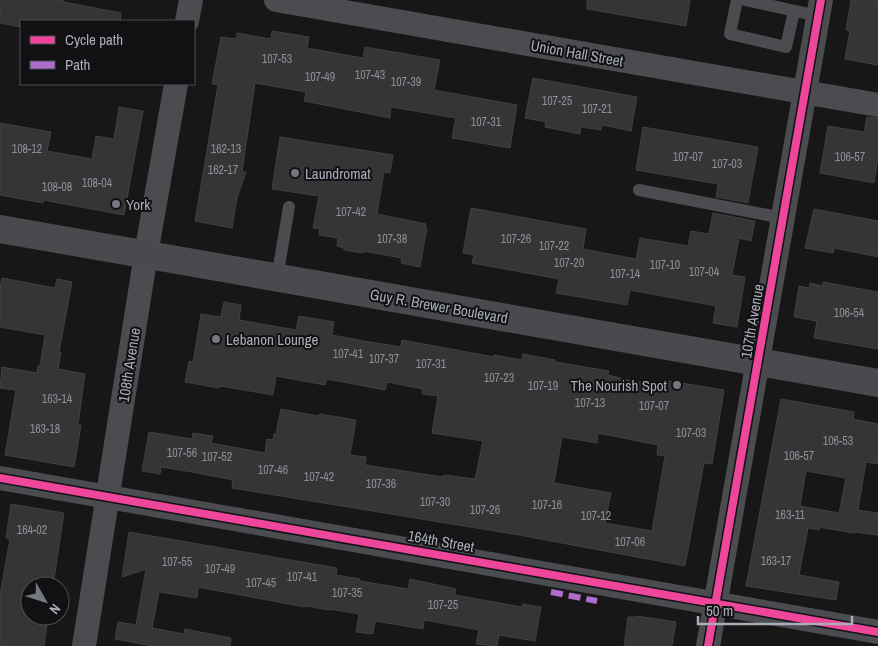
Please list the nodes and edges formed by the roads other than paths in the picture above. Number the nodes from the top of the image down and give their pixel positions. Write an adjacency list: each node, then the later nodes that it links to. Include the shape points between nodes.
1 (191, 0): 7 (street)
2 (276, 0): 9 (street, Union Hall Street)
3 (737, 0): 6 (lane, via 730,34 786,46)
4 (745, 0): 6 (lane)
5 (820, 8): 6 (lane); 9 (street, 107th Avenue)
6 (794, 11)
7 (188, 20)
8 (176, 85): 15 (street, 108th Avenue)
9 (805, 92): 10 (street, Union Hall Street); 13 (street, 107th Avenue)
10 (878, 105)
11 (639, 190): 13 (lane)
12 (289, 207): 16 (lane)
13 (783, 218): 17 (street, 107th Avenue)
14 (0, 229): 15 (main road, Guy R. Brewer Boulevard)
15 (146, 254): 16 (main road, Guy R. Brewer Boulevard); 20 (street, 108th Avenue)
16 (277, 278): 17 (main road, Guy R. Brewer Boulevard)
17 (759, 362): 18 (main road, Guy R. Brewer Boulevard); 21 (street, 107th Avenue)
18 (878, 383)
19 (0, 478): 20 (street, 164th Street)
20 (109, 497): 21 (street, 164th Street); 23 (street, 108th Avenue)
21 (716, 603): 22 (street, 164th Street); 24 (street, 107th Avenue)
22 (878, 632)
23 (84, 646)
24 (708, 646)

